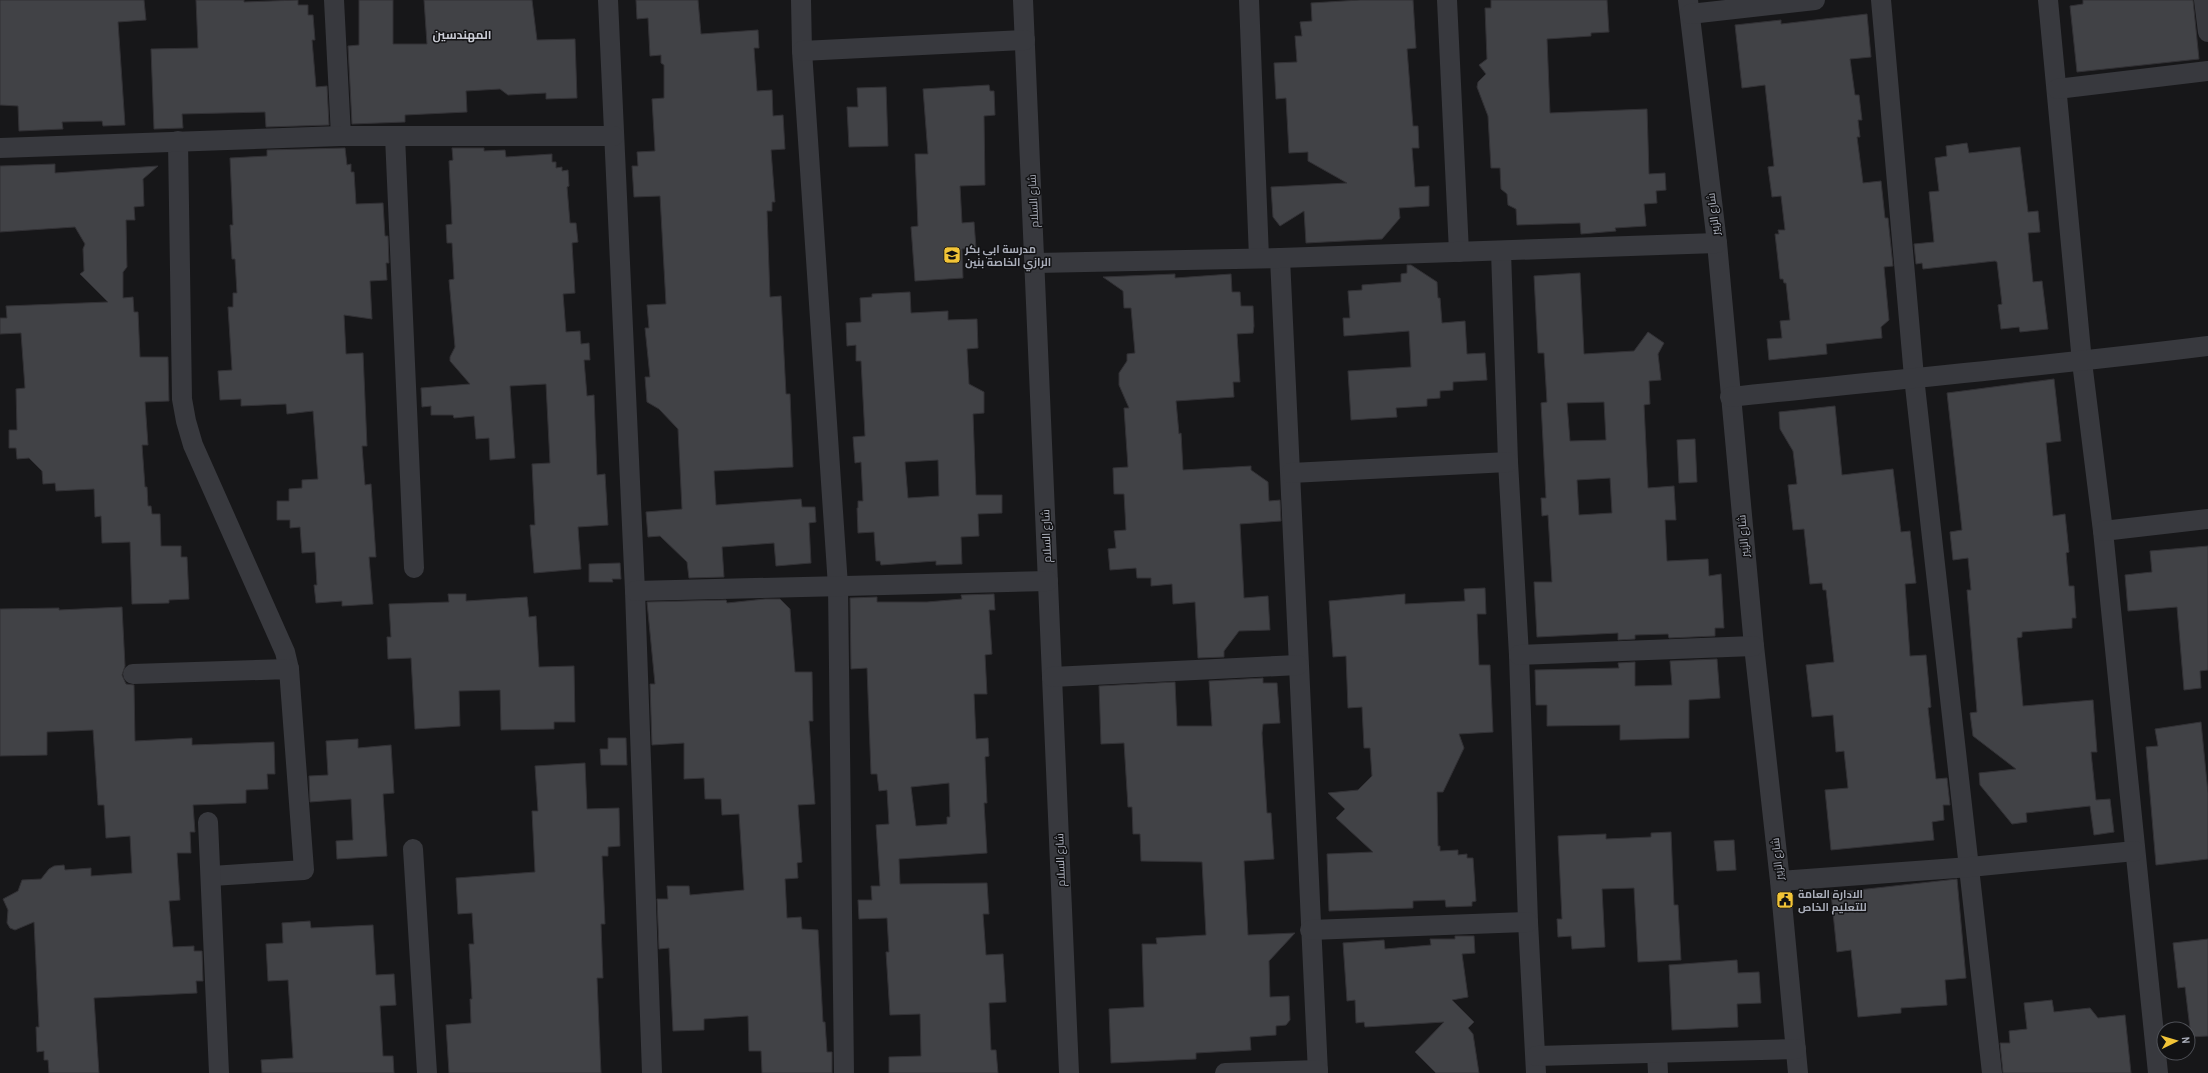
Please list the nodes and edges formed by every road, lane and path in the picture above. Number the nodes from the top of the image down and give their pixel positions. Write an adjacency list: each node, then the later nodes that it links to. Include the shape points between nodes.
1 (334, 0): 17 (street)
2 (608, 0): 19 (street)
3 (801, 0): 14 (street)
4 (1023, 0): 13 (street, شارع السلام)
5 (1249, 0): 25 (street)
6 (1447, 0): 24 (street)
7 (1815, 0): 11 (street)
8 (1881, 0): 30 (street)
9 (2048, 0): 16 (street)
10 (2204, 0): 12 (street)
11 (1689, 7): 22 (street, شارع الزبير)
12 (2208, 32)
13 (1025, 40): 14 (street); 27 (street, شارع السلام)
14 (802, 51): 38 (street)
15 (2208, 71): 16 (street)
16 (2057, 89): 29 (street)
17 (341, 136): 18 (street); 20 (street)
18 (394, 136): 19 (street); 36 (street)
19 (614, 136): 39 (street)
20 (178, 141): 21 (street); 43 (street, via 182,399 186,421 193,445 285,652)
21 (0, 148)
22 (1717, 243): 23 (street); 31 (street, شارع الزبير)
23 (1501, 251): 24 (street); 32 (street)
24 (1459, 252): 26 (street)
25 (1259, 258): 26 (street); 27 (street)
26 (1280, 258): 33 (street)
27 (1036, 263): 37 (street, شارع السلام)
28 (2208, 346): 29 (street)
29 (2082, 362): 30 (street); 35 (street)
30 (1914, 377): 31 (street); 49 (street)
31 (1730, 397): 40 (street, شارع الزبير)
32 (1508, 462): 33 (street); 41 (street)
33 (1291, 473): 42 (street)
34 (2208, 519): 35 (street)
35 (2103, 531): 48 (street)
36 (414, 568)
37 (1048, 581): 38 (street); 45 (street, شارع السلام)
38 (838, 586): 39 (street); 61 (street)
39 (635, 591): 60 (street)
40 (1754, 646): 41 (street); 51 (street, شارع الزبير)
41 (1519, 655): 52 (street)
42 (1298, 665): 45 (street); 53 (street)
43 (289, 669): 44 (street); 50 (street, via 304,870)
44 (133, 674)
45 (1052, 677): 62 (street, شارع السلام)
46 (208, 822): 50 (street)
47 (413, 849): 59 (street)
48 (2135, 851): 49 (street); 68 (street)
49 (1970, 867): 51 (street); 67 (street)
50 (212, 876): 58 (street)
51 (1780, 881): 54 (street, شارع الزبير)
52 (1528, 922): 53 (street); 56 (street)
53 (1310, 930): 57 (street)
54 (1796, 1049): 55 (street); 66 (street, شارع الزبير)
55 (1658, 1053): 56 (street); 65 (street)
56 (1536, 1065)
57 (1318, 1072): 64 (street)
58 (219, 1073)
59 (427, 1073)
60 (652, 1073)
61 (844, 1073)
62 (1069, 1073)
63 (1225, 1073): 64 (street)
64 (1228, 1073)
65 (1658, 1073)
66 (1798, 1073)
67 (1992, 1073)
68 (2158, 1073)

